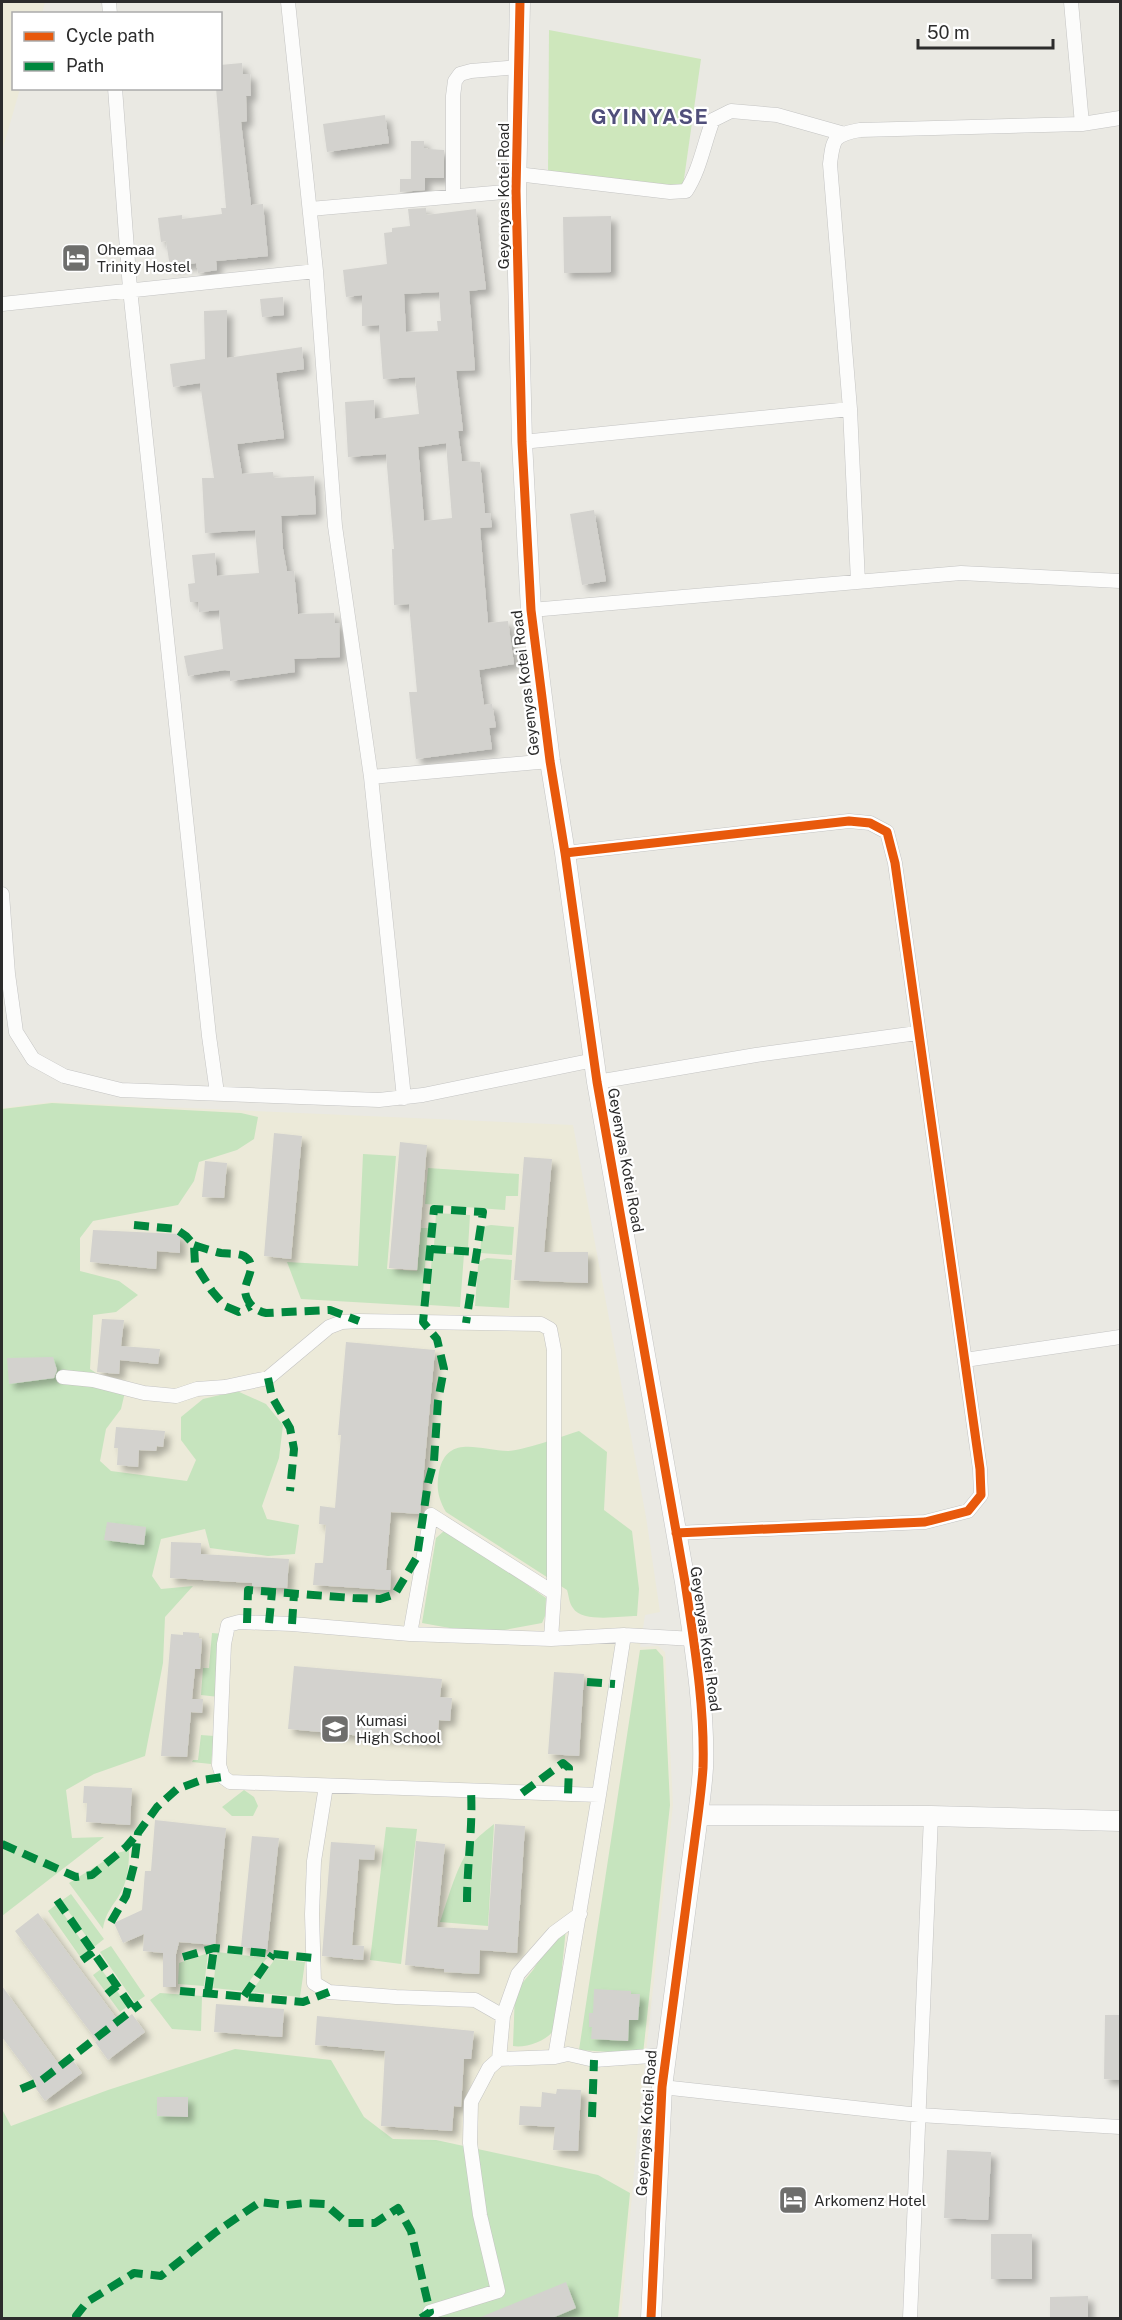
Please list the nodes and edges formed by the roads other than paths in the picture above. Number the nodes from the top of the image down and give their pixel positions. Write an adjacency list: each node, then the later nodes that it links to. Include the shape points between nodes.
1 (288, 2): 11 (street)
2 (520, 2): 4 (street, Geyenyas Kotei Road)
3 (1071, 2): 7 (street)
4 (519, 67): 9 (street, Geyenyas Kotei Road); 10 (street, via 471,71 460,74 455,81)
5 (115, 90): 13 (street)
6 (1120, 118): 7 (street)
7 (1082, 124): 8 (street, via 860,130)
8 (841, 134): 9 (street, via 777,115 732,111 713,120 695,178 686,191); 15 (street, via 832,143 830,164)
9 (516, 182): 10 (street); 16 (street, Geyenyas Kotei Road)
10 (453, 195): 11 (street)
11 (310, 209): 12 (street)
12 (316, 271): 13 (street); 21 (street, via 335,526)
13 (130, 289): 14 (street); 28 (street)
14 (2, 304)
15 (850, 409): 16 (street); 18 (street)
16 (522, 442): 19 (street, Geyenyas Kotei Road)
17 (1120, 581): 18 (street, via 961,573)
18 (858, 582): 19 (street)
19 (531, 610): 20 (street, Geyenyas Kotei Road)
20 (550, 761): 21 (street); 22 (street, Geyenyas Kotei Road)
21 (370, 777): 29 (street)
22 (565, 853): 25 (street, via 849,821 870,823 887,832 895,863); 26 (street, Geyenyas Kotei Road)
23 (2, 894): 24 (street)
24 (7, 1010): 28 (street, via 33,1059 64,1076 121,1090)
25 (917, 1033): 27 (street); 31 (street)
26 (594, 1060): 27 (street, Geyenyas Kotei Road); 29 (street)
27 (597, 1082): 33 (street, Geyenyas Kotei Road)
28 (217, 1093): 29 (street)
29 (404, 1098)
30 (1120, 1337): 31 (street)
31 (965, 1360): 33 (street, via 981,1495 968,1511 925,1522)
32 (63, 1377): 34 (street, via 176,1396 268,1378 328,1327 342,1322 541,1324 550,1329 554,1350)
33 (676, 1533): 38 (street, Geyenyas Kotei Road)
34 (555, 1593): 35 (street, via 431,1515); 37 (street)
35 (410, 1634): 37 (street); 39 (street, via 292,1624 228,1625 219,1765 223,1777 246,1784)
36 (624, 1635): 37 (street); 38 (street); 40 (street)
37 (551, 1639)
38 (694, 1639): 41 (street, Geyenyas Kotei Road, via 702,1721 703,1769)
39 (326, 1786): 40 (street); 45 (street, via 314,1861 314,1983 328,1992 475,2000)
40 (600, 1795): 44 (street)
41 (698, 1815): 42 (street); 46 (street, Geyenyas Kotei Road)
42 (931, 1816): 43 (street); 50 (street)
43 (1120, 1821)
44 (580, 1914): 45 (street, via 554,1933 518,1974); 47 (street)
45 (503, 2016): 48 (street)
46 (665, 2055): 47 (street, via 594,2060 568,2054); 49 (street, Geyenyas Kotei Road)
47 (555, 2057): 48 (street)
48 (498, 2059): 52 (street, via 471,2102 470,2143 480,2215 498,2291)
49 (662, 2087): 50 (street); 53 (street, Geyenyas Kotei Road)
50 (919, 2115): 51 (street); 54 (street)
51 (1120, 2127)
52 (430, 2312)
53 (651, 2319)
54 (910, 2319)

